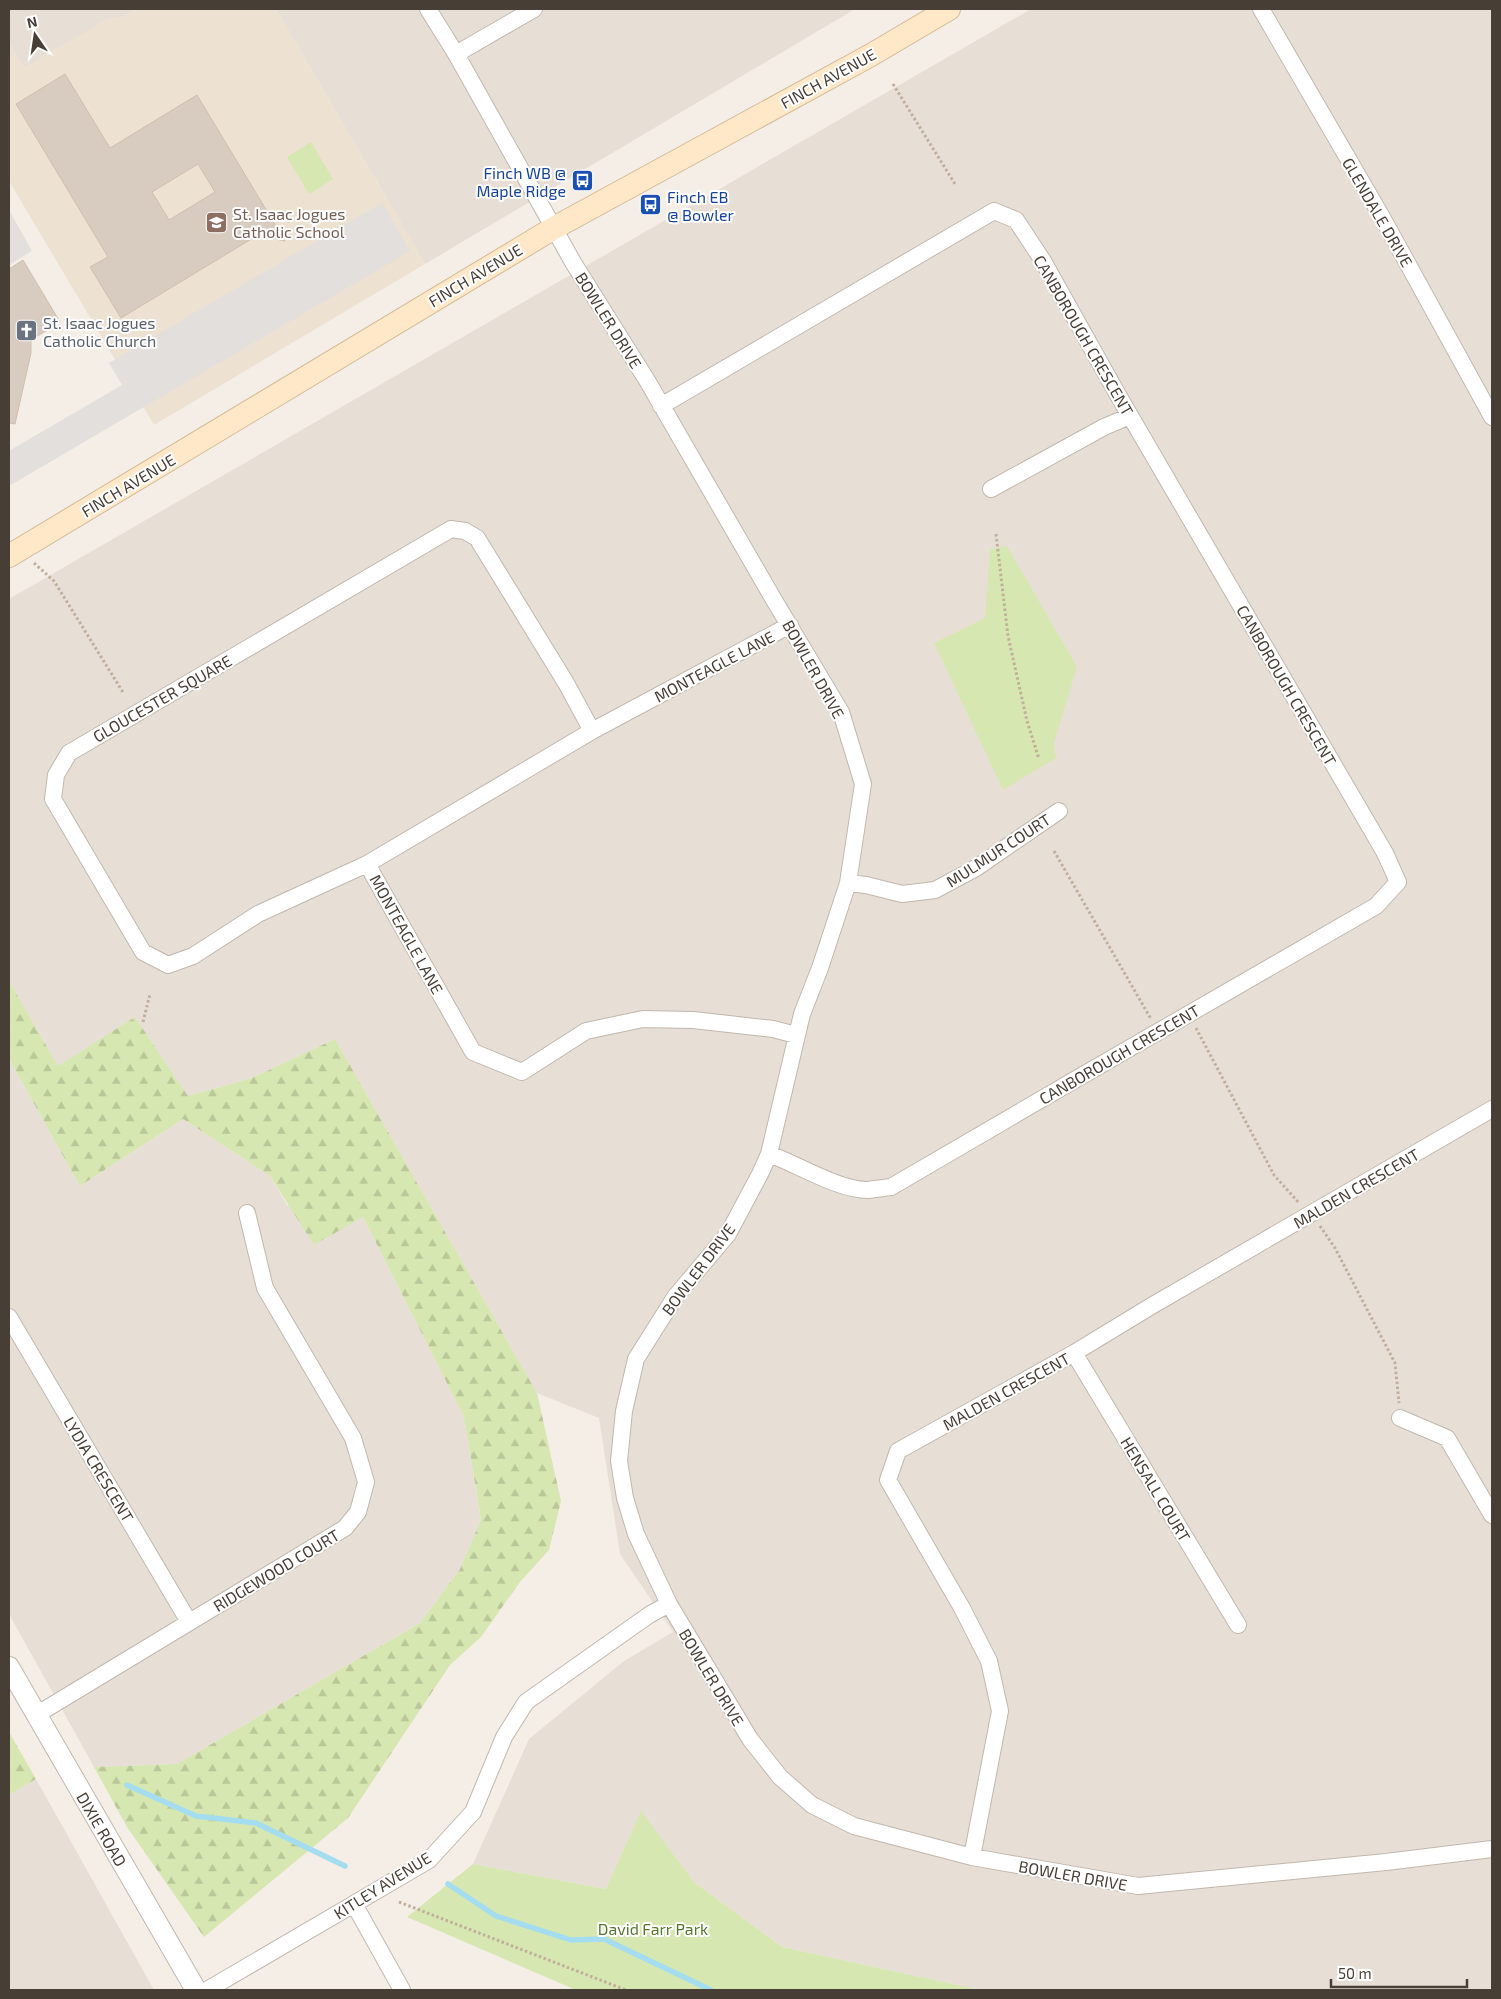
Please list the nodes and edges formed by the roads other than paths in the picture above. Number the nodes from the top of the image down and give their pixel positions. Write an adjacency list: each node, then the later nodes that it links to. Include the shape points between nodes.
1 (428, 9): 5 (street, BOWLER DRIVE)
2 (534, 9): 5 (street)
3 (949, 9): 6 (main road, FINCH AVENUE)
4 (1261, 9): 9 (street, GLENDALE DRIVE, via 1382,217)
5 (456, 54): 6 (street, BOWLER DRIVE)
6 (554, 228): 7 (street, BOWLER DRIVE); 11 (main road, FINCH AVENUE)
7 (661, 406): 8 (street, CANBOROUGH CRESCENT, via 994,211 1016,220 1033,244); 12 (street, BOWLER DRIVE)
8 (1130, 416): 10 (street); 19 (street, CANBOROUGH CRESCENT, via 1385,853 1398,882 1376,906 891,1187 866,1190 835,1183)
9 (1492, 417)
10 (991, 489)
11 (15, 553)
12 (790, 625): 13 (street, MONTEAGLE LANE); 16 (street, BOWLER DRIVE, via 841,712 864,784)
13 (592, 731): 15 (street, MONTEAGLE LANE); 15 (street, GLOUCESTER SQUARE, via 477,538 465,531 451,529 69,753 56,775 53,798 143,952 168,966 193,956 258,914)
14 (1059, 811): 16 (street, MULMUR COURT, via 976,868 935,890 902,894)
15 (367, 864): 17 (street, MONTEAGLE LANE, via 473,1052 522,1072 586,1031 643,1019 773,1028)
16 (848, 883): 17 (street, BOWLER DRIVE)
17 (796, 1035): 19 (street, BOWLER DRIVE)
18 (1492, 1109): 22 (street, MALDEN CRESCENT)
19 (769, 1154): 25 (street, BOWLER DRIVE, via 728,1234 675,1297 636,1359 624,1411 620,1461 625,1498 636,1534)
20 (247, 1213): 26 (street, RIDGEWOOD COURT, via 265,1288 353,1438 366,1482 358,1512 345,1528)
21 (9, 1317): 26 (street, LYDIA CRESCENT)
22 (1074, 1353): 27 (street, HENSALL COURT); 31 (street, MALDEN CRESCENT, via 898,1451 888,1480 962,1608 989,1661 995,1686 1000,1710)
23 (1400, 1418): 24 (street, via 1447,1438)
24 (1492, 1515)
25 (669, 1604): 31 (street, BOWLER DRIVE, via 750,1739 780,1777 812,1805 854,1826); 32 (street, KITLEY AVENUE, via 526,1702 504,1737 473,1812 429,1860)
26 (189, 1622): 29 (street, RIDGEWOOD COURT)
27 (1238, 1626)
28 (9, 1667): 29 (street, DIXIE ROAD)
29 (36, 1715): 33 (street, DIXIE ROAD)
30 (1492, 1849): 31 (street, BOWLER DRIVE, via 1138,1886)
31 (972, 1857)
32 (354, 1904): 34 (street, KITLEY AVENUE); 35 (street)
33 (196, 1990)
34 (207, 1990)
35 (402, 1990)

